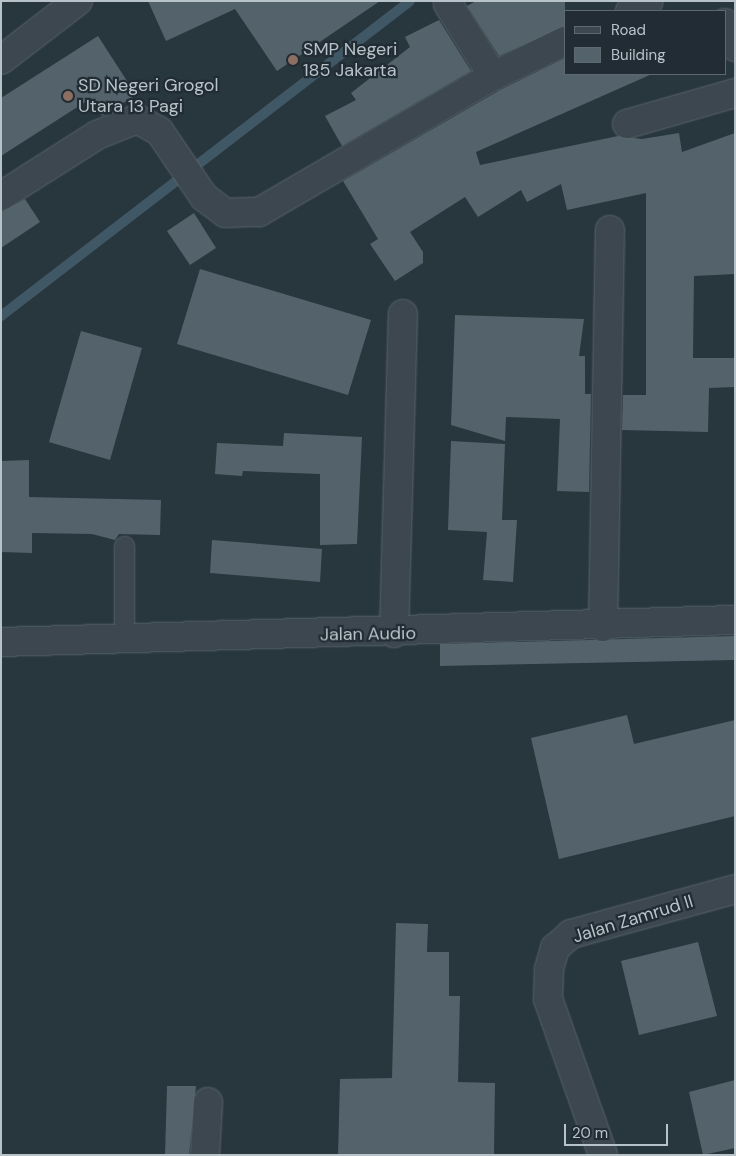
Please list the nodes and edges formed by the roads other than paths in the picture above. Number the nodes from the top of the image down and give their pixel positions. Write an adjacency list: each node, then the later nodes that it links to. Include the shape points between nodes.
1 (78, 1): 8 (street)
2 (649, 1): 4 (street)
3 (448, 4): 9 (street)
4 (632, 10)
5 (726, 26): 7 (street)
6 (564, 41): 9 (street)
7 (735, 47)
8 (1, 60)
9 (493, 76): 12 (street, via 259,212 225,213 204,198 149,122 130,120 97,134)
10 (735, 93): 11 (street)
11 (627, 124)
12 (1, 196)
13 (610, 230): 17 (street)
14 (403, 314): 18 (street)
15 (124, 546): 19 (lane)
16 (735, 620): 17 (street, Jalan Audio)
17 (603, 627): 18 (street, Jalan Audio)
18 (394, 634): 19 (street, Jalan Audio)
19 (124, 638): 20 (street, Jalan Audio)
20 (1, 642)
21 (735, 889): 24 (street, Jalan Zamrud II, via 571,934 555,948 549,969 548,998)
22 (208, 1102): 23 (street)
23 (205, 1155)
24 (603, 1155)

